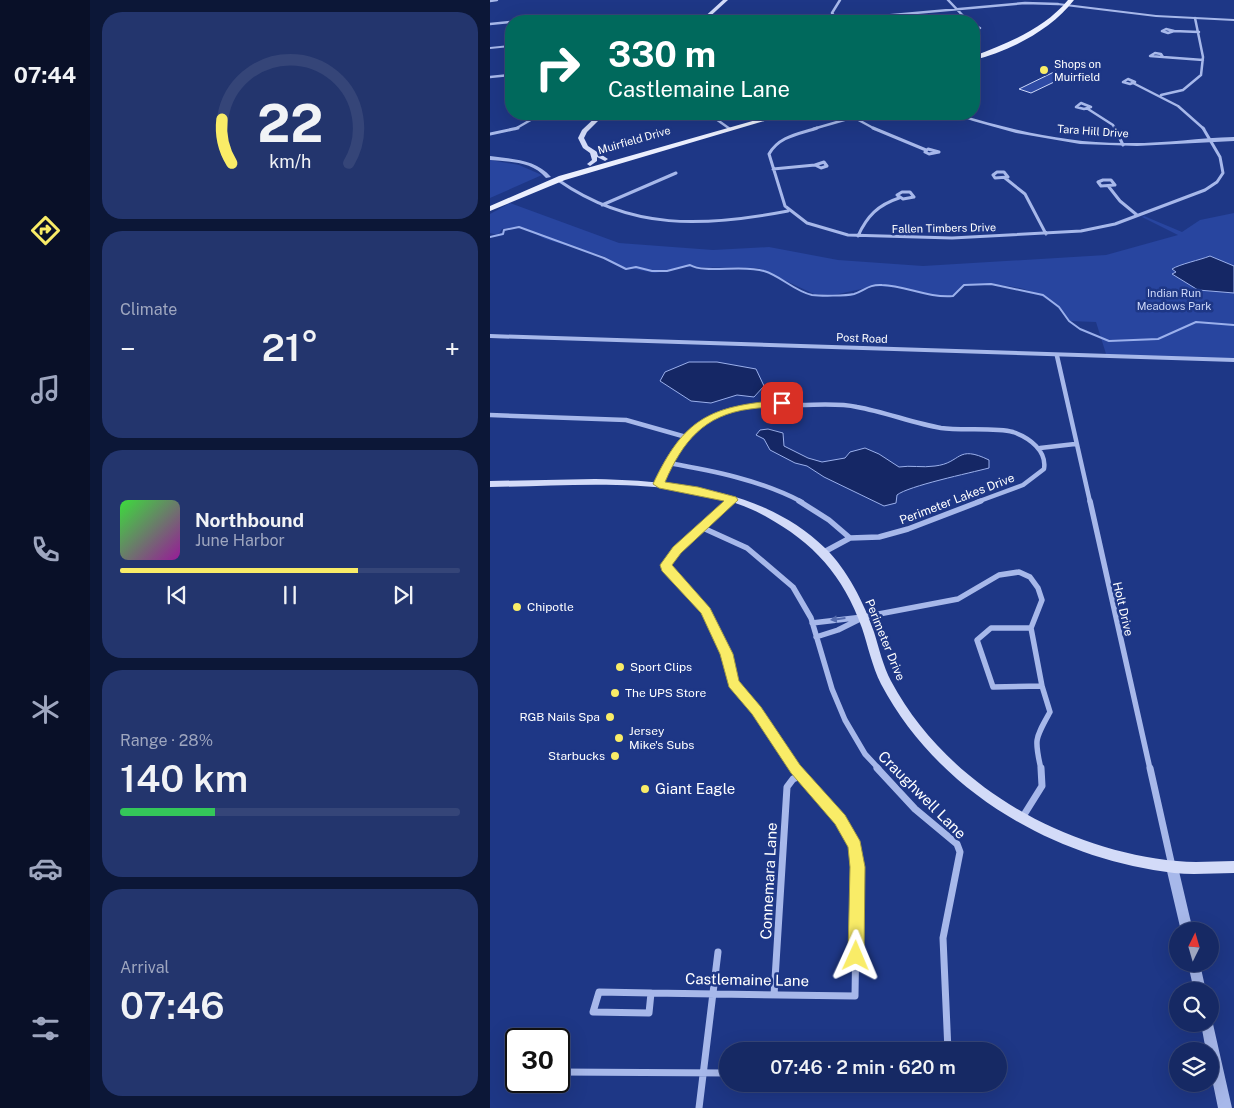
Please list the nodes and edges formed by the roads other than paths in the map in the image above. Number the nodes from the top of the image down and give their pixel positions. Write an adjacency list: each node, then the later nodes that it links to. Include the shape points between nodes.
1 (497, 0): 5 (street)
2 (726, 0): 9 (main road)
3 (840, 0): 10 (street)
4 (948, 0): 8 (street)
5 (490, 2)
6 (1060, 2): 7 (street); 8 (street); 21 (main road, via 1036,24)
7 (1069, 3): 13 (street, via 1130,14); 22 (main road, via 1044,25)
8 (958, 10): 11 (street); 12 (street)
9 (709, 15)
10 (834, 15)
11 (903, 15)
12 (963, 15)
13 (1195, 18): 14 (street); 18 (street)
14 (1234, 20)
15 (505, 23): 16 (street)
16 (490, 24)
17 (1174, 31): 18 (street)
18 (1198, 32): 24 (street)
19 (505, 47): 20 (street)
20 (490, 48)
21 (980, 51)
22 (980, 55)
23 (1163, 57): 24 (street)
24 (1202, 60): 28 (street, via 1200,75 1183,90)
25 (505, 76): 26 (street)
26 (490, 77)
27 (1133, 83): 28 (street)
28 (1160, 95): 40 (street, via 1197,122)
29 (1088, 109): 42 (street, via 1113,126)
30 (533, 120): 39 (street, via 522,128)
31 (596, 120): 44 (main road, via 581,135 582,143)
32 (717, 120): 38 (street)
33 (750, 120): 38 (main road, Muirfield Drive)
34 (760, 120): 38 (main road, Muirfield Drive)
35 (847, 120): 49 (street, via 778,142 770,154)
36 (857, 120): 43 (street)
37 (976, 120): 42 (street, Tara Hill Drive, via 1036,136)
38 (728, 128): 46 (main road, Muirfield Drive); 53 (main road, Muirfield Drive)
39 (490, 134)
40 (1213, 140): 41 (street, Tara Hill Drive); 42 (street, Tara Hill Drive); 59 (street, Fallen Timbers Drive, via 1220,152 1223,173 1217,182 1205,190)
41 (1234, 140)
42 (1123, 144)
43 (926, 150)
44 (593, 153): 46 (main road); 47 (main road)
45 (490, 158): 51 (street, via 527,164)
46 (605, 160): 47 (main road, Muirfield Drive); 57 (main road)
47 (593, 163): 51 (main road, Muirfield Drive)
48 (816, 165): 49 (street)
49 (773, 169): 58 (street)
50 (676, 173): 56 (street)
51 (548, 176): 57 (main road, Muirfield Drive, via 547,180 509,194)
52 (1005, 178): 60 (street, via 1025,194)
53 (558, 180): 56 (street); 57 (main road, Muirfield Drive)
54 (1109, 187): 54 (street, via 1115,185 1114,182 1098,182); 59 (street)
55 (899, 198): 55 (street, via 909,200 915,196 902,192 897,195); 61 (street, via 873,210)
56 (602, 204): 58 (street, via 638,216 692,222 740,220)
57 (491, 205)
58 (788, 210): 61 (street, Fallen Timbers Drive, via 813,225)
59 (1137, 215): 60 (street, Fallen Timbers Drive, via 1106,226)
60 (1046, 234): 61 (street, Fallen Timbers Drive, via 952,238)
61 (858, 236)
62 (490, 336): 63 (street, Post Road)
63 (1057, 356): 64 (street, Post Road); 67 (street, Holt Drive)
64 (1234, 360)
65 (490, 415): 66 (street, via 626,420)
66 (686, 436): 68 (street, via 701,422 723,412 760,404 855,406 942,428 1013,432); 69 (street)
67 (1076, 444): 68 (street); 83 (street, Holt Drive)
68 (1040, 448): 74 (street, Perimeter Lakes Drive, via 1044,469 1039,476 1023,485 908,529 879,537)
69 (668, 463): 71 (street); 74 (street, via 721,472 769,486 813,508)
70 (490, 484): 71 (main road, Perimeter Drive)
71 (659, 484): 72 (main road, Perimeter Drive)
72 (732, 500): 73 (street, Castlemaine Lane); 75 (main road, Perimeter Drive, via 767,513)
73 (703, 528): 77 (street, Craughwell Lane, via 747,548 793,587); 81 (street, Castlemaine Lane, via 677,550 667,561 666,568 706,611 726,654 733,683)
74 (850, 538): 75 (street, Perimeter Lakes Drive)
75 (824, 552): 76 (main road, Perimeter Drive, via 847,585)
76 (863, 617): 77 (street, one-way to 77); 78 (street, via 958,599 999,575 1019,572 1030,577 1042,600); 79 (street); 82 (main road, Perimeter Drive, via 884,678 916,731 931,750 970,783)
77 (812, 623): 79 (street, Craughwell Lane)
78 (1031, 628): 80 (street); 80 (street, via 991,628 977,640 993,687)
79 (816, 637): 91 (street, Craughwell Lane, via 832,689 865,754 915,809 957,844 960,852 943,938)
80 (1042, 686): 82 (street, via 1050,712 1035,744 1043,775 1042,786)
81 (802, 775): 89 (street, Connemara Lane, via 787,787); 89 (street, Castlemaine Lane, via 840,820 855,846 855,996)
82 (1022, 819): 83 (main road, Perimeter Drive, via 1059,838 1099,851)
83 (1172, 867): 84 (main road, Perimeter Drive); 85 (street)
84 (1234, 867)
85 (1184, 922)
86 (718, 952): 88 (street)
87 (651, 992): 87 (street, Castlemaine Lane, via 599,992 593,1012 649,1013); 88 (street, Castlemaine Lane)
88 (712, 994): 89 (street, Castlemaine Lane); 93 (street)
89 (774, 995)
90 (1209, 1032): 96 (street)
91 (948, 1042)
92 (570, 1072): 93 (street)
93 (703, 1073): 94 (street); 95 (street)
94 (719, 1073)
95 (699, 1108)
96 (1225, 1108)

